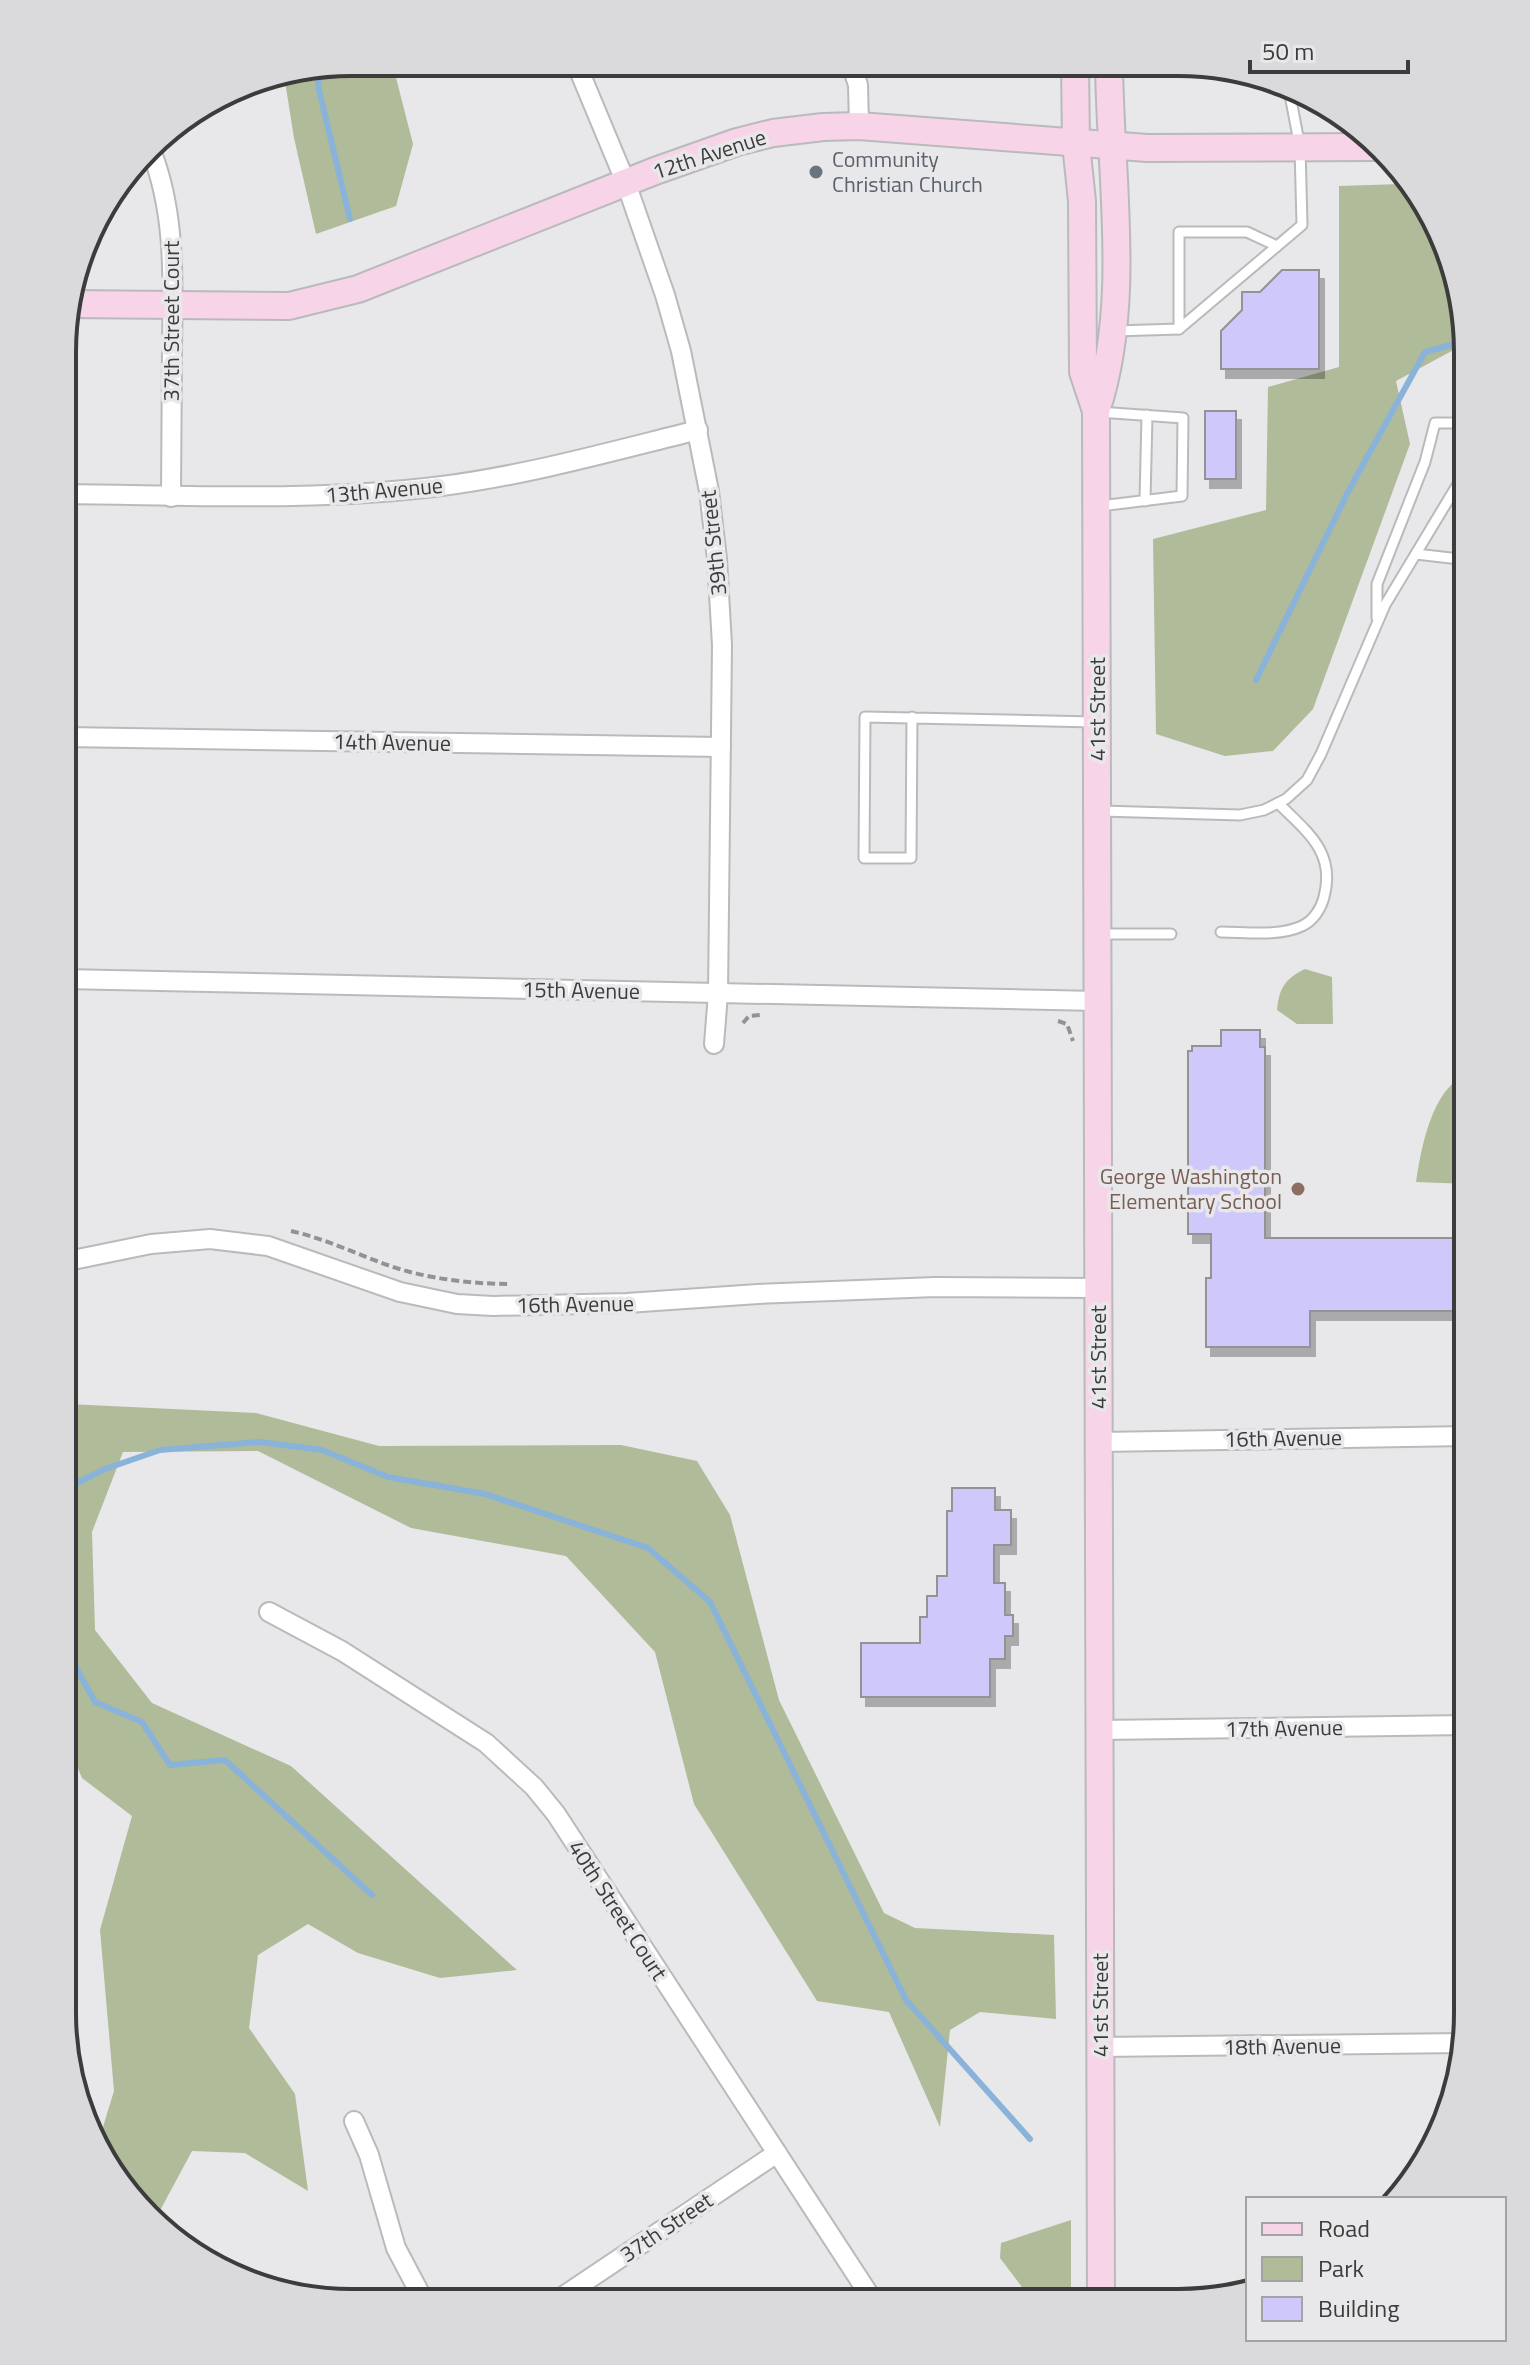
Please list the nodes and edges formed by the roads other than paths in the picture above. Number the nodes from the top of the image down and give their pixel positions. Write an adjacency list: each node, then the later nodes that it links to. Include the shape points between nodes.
1 (581, 76): 12 (street, 39th Street)
2 (855, 76): 6 (street)
3 (1075, 76): 7 (street, 41st Street)
4 (1109, 76): 8 (street, 41st Street)
5 (1291, 101): 9 (lane)
6 (859, 126): 7 (street, 12th Avenue); 12 (street, 12th Avenue, via 773,133)
7 (1076, 144): 8 (street, 12th Avenue); 18 (street, 41st Street, via 1082,201 1083,372)
8 (1112, 145): 9 (street, 12th Avenue); 17 (street, 41st Street)
9 (1300, 147): 10 (street, 12th Avenue); 13 (lane, via 1302,225)
10 (1362, 147)
11 (155, 159): 15 (street, 37th Street Court, via 168,214)
12 (626, 183): 15 (street, 12th Avenue, via 317,301); 21 (street, 39th Street, via 665,295)
13 (1277, 246): 16 (lane); 16 (lane, via 1247,232 1179,232)
14 (80, 304): 15 (street, 12th Avenue)
15 (173, 307): 24 (street, 37th Street Court)
16 (1179, 329): 17 (lane)
17 (1113, 331): 18 (street, 41st Street, via 1108,377)
18 (1096, 411): 19 (lane); 26 (street, 41st Street)
19 (1147, 415): 25 (lane); 25 (lane, via 1183,418 1178,461 1182,496)
20 (1454, 423): 29 (lane, via 1435,423 1377,584)
21 (698, 430): 24 (street, 13th Avenue, via 523,473 440,487 316,496); 33 (street, 39th Street, via 717,559)
22 (1454, 490): 27 (lane)
23 (76, 494): 24 (street, 13th Avenue)
24 (171, 497)
25 (1145, 501): 26 (lane)
26 (1097, 506): 31 (street, 41st Street)
27 (1416, 554): 28 (lane); 29 (lane)
28 (1454, 558)
29 (1377, 622): 34 (lane, via 1307,780)
30 (912, 717): 30 (lane, via 865,717 864,858 911,858); 31 (lane)
31 (1097, 722): 35 (street, 41st Street)
32 (76, 737): 33 (street, 14th Avenue)
33 (721, 747): 40 (street, 39th Street)
34 (1278, 803): 35 (lane, via 1240,815); 36 (lane, via 1323,853 1328,877 1323,901 1315,917 1302,926 1274,933)
35 (1097, 811): 37 (street, 41st Street)
36 (1221, 932)
37 (1098, 934): 38 (lane); 41 (street, 41st Street)
38 (1171, 934)
39 (76, 979): 40 (street, 15th Avenue)
40 (718, 994): 41 (street, 15th Avenue); 42 (street, 39th Street)
41 (1098, 1001): 44 (street, 41st Street)
42 (714, 1044)
43 (76, 1259): 44 (street, 16th Avenue, via 210,1239 279,1249 400,1292 493,1306 935,1287)
44 (1098, 1288): 46 (street, 41st Street)
45 (1453, 1436): 46 (street, 16th Avenue)
46 (1098, 1442): 49 (street, 41st Street)
47 (269, 1612): 53 (street, 40th Street Court, via 342,1651 486,1743 534,1787)
48 (1453, 1725): 49 (street, 17th Avenue)
49 (1100, 1730): 51 (street, 41st Street)
50 (1452, 2043): 51 (street, 18th Avenue)
51 (1100, 2047): 57 (street, 41st Street)
52 (354, 2121): 54 (street, via 396,2248)
53 (777, 2153): 55 (street, 37th Street); 56 (street, 40th Street Court)
54 (418, 2289)
55 (574, 2289)
56 (866, 2289)
57 (1101, 2289)

